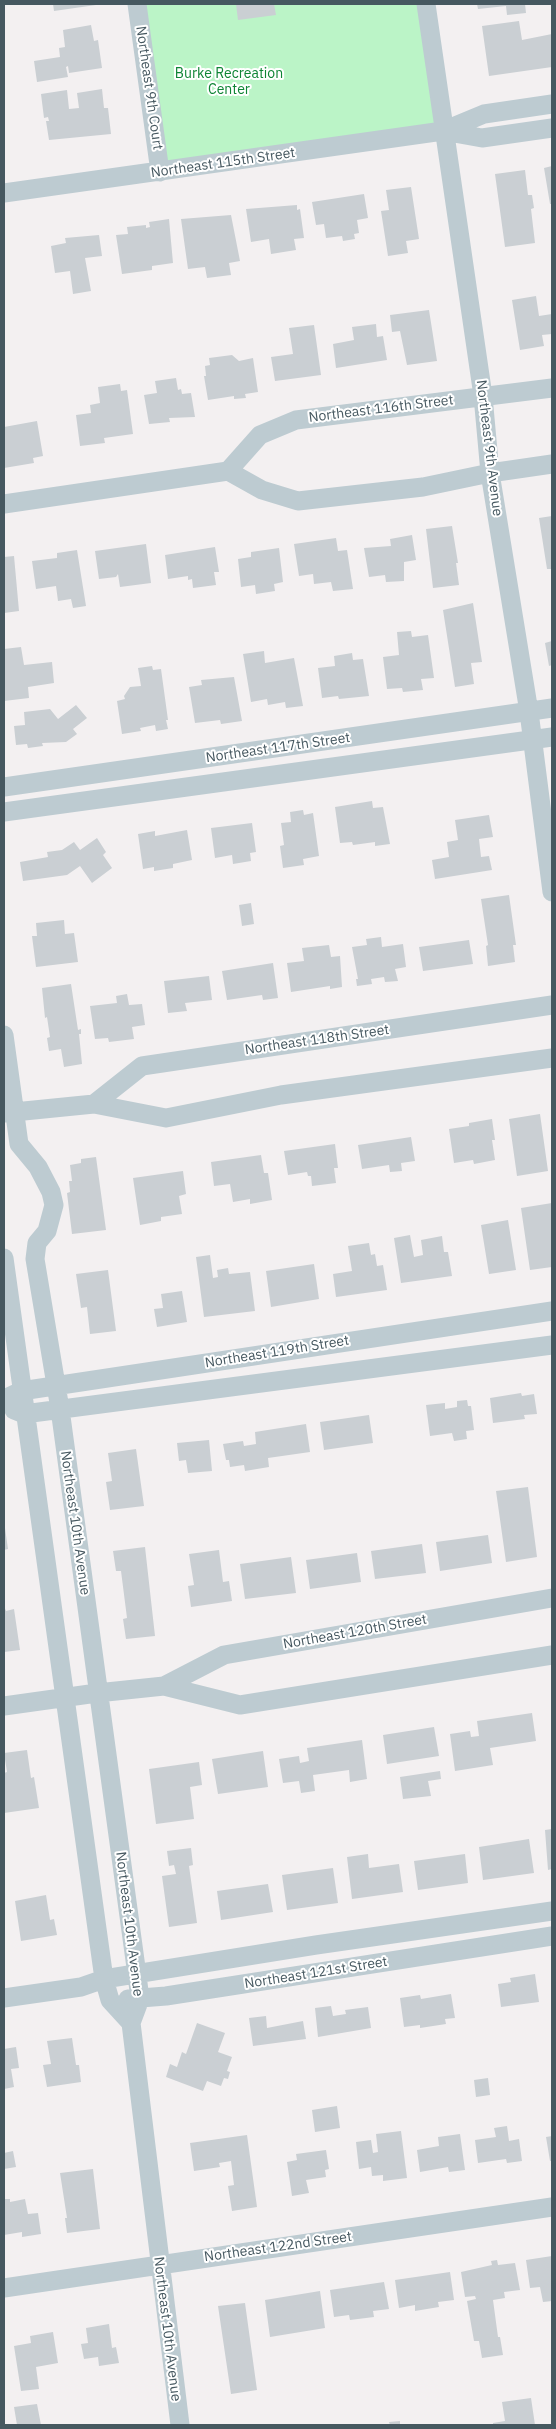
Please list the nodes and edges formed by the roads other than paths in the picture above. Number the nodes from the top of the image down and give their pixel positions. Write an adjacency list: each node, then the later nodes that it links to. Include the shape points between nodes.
1 (138, 4): 6 (street, Northeast 9th Court)
2 (426, 4): 5 (street, Northeast 9th Avenue)
3 (552, 104): 5 (street, Northeast 115th Street, via 484,114)
4 (552, 128): 5 (street, Northeast 115th Street, via 482,138)
5 (442, 131): 6 (street, Northeast 115th Street); 9 (street, Northeast 9th Avenue)
6 (160, 172): 7 (street, Northeast 115th Street)
7 (4, 193)
8 (552, 388): 9 (street, Northeast 116th Street)
9 (483, 396): 11 (street, Northeast 116th Street, via 296,420 260,435); 12 (street, Northeast 9th Avenue)
10 (552, 464): 12 (street)
11 (228, 471): 12 (street, via 262,490 298,502 423,487); 13 (street)
12 (490, 473): 15 (street, Northeast 9th Avenue)
13 (4, 504)
14 (552, 708): 15 (street, Northeast 117th Street)
15 (529, 712): 17 (street, Northeast 9th Avenue); 18 (street, Northeast 117th Street)
16 (552, 737): 17 (street, Northeast 117th Street)
17 (533, 740): 19 (street, Northeast 117th Street); 20 (street, Northeast 9th Avenue)
18 (4, 787)
19 (4, 812)
20 (552, 892)
21 (552, 1005): 24 (street, Northeast 118th Street, via 142,1066)
22 (4, 1035): 25 (street, Northeast 10th Avenue)
23 (552, 1058): 24 (street, via 281,1095 166,1118)
24 (94, 1104): 25 (street)
25 (9, 1112): 29 (street, Northeast 10th Avenue, via 19,1144 38,1167 54,1205 47,1231 37,1244 35,1259)
26 (4, 1258): 30 (street, Northeast 10th Avenue)
27 (552, 1311): 29 (street, Northeast 119th Street)
28 (552, 1344): 33 (street, Northeast 119th Street)
29 (56, 1385): 30 (street, Northeast 119th Street); 33 (street, Northeast 10th Avenue)
30 (21, 1391): 31 (street, Northeast 119th Street); 34 (street, Northeast 10th Avenue)
31 (4, 1399)
32 (4, 1406): 34 (street, Northeast 119th Street)
33 (60, 1409): 34 (street, Northeast 119th Street); 38 (street, Northeast 10th Avenue)
34 (24, 1414): 39 (street, Northeast 10th Avenue)
35 (552, 1598): 37 (street, Northeast 120th Street, via 224,1654)
36 (552, 1656): 37 (street, Northeast 120th Street, via 240,1705)
37 (164, 1686): 38 (street, Northeast 120th Street)
38 (97, 1692): 39 (street, Northeast 120th Street); 43 (street, Northeast 10th Avenue)
39 (64, 1697): 40 (street, Northeast 120th Street); 44 (street, Northeast 10th Avenue)
40 (4, 1706)
41 (552, 1911): 43 (street, Northeast 121st Street)
42 (552, 1936): 47 (street, Northeast 121st Street)
43 (137, 1974): 44 (street, Northeast 121st Street); 47 (street, Northeast 10th Avenue)
44 (104, 1979): 45 (street, Northeast 121st Street); 48 (street, Northeast 10th Avenue)
45 (81, 1987): 46 (street, Northeast 121st Street); 48 (street, Northeast 121st Street)
46 (4, 1998)
47 (140, 1999): 48 (street, Northeast 121st Street); 49 (street, Northeast 10th Avenue)
48 (110, 2000): 49 (street, Northeast 10th Avenue)
49 (131, 2023): 51 (street, Northeast 10th Avenue)
50 (552, 2206): 51 (street, Northeast 122nd Street)
51 (159, 2264): 52 (street, Northeast 122nd Street); 53 (street, Northeast 10th Avenue)
52 (4, 2288)
53 (180, 2425)

